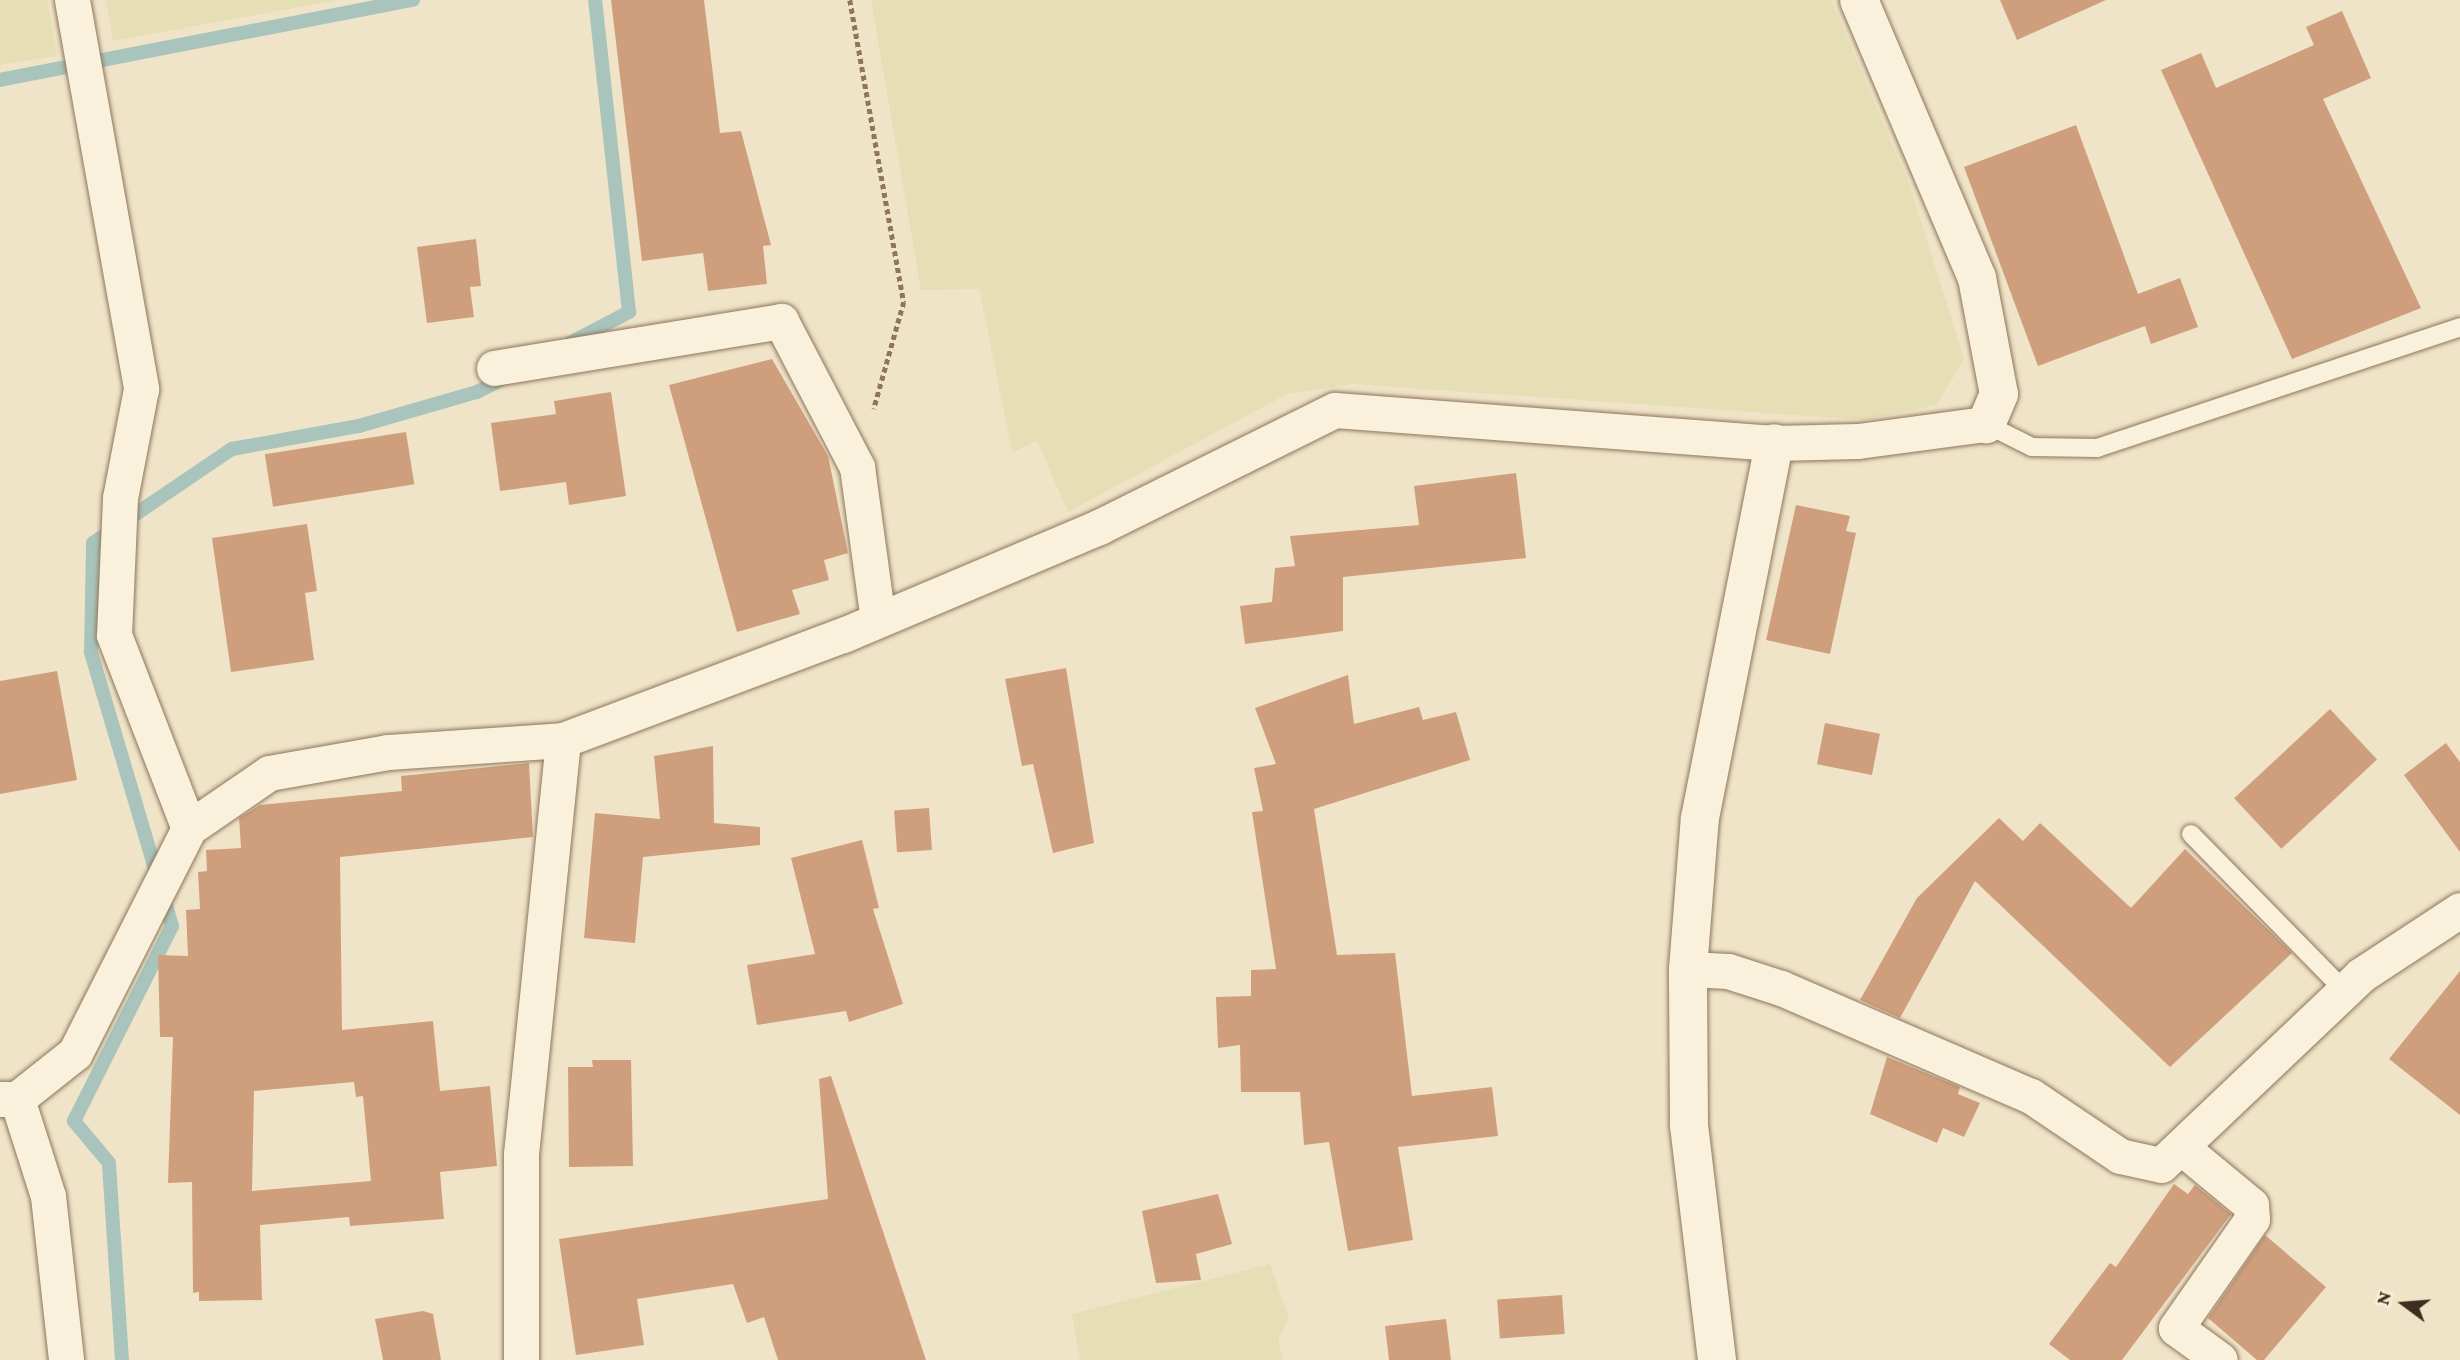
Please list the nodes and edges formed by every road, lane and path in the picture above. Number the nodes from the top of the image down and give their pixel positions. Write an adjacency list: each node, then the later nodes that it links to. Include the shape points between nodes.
1 (72, 0): 11 (street, via 141,389 120,498 114,635)
2 (850, 0): 8 (path, via 904,302)
3 (1859, 0): 6 (street, via 1977,278 1999,394)
4 (2460, 327): 6 (lane, via 2097,447 2032,447)
5 (494, 368): 8 (street, via 781,321)
6 (1986, 424): 7 (street, via 1858,440)
7 (1774, 443): 9 (street, via 1335,410 1099,527); 14 (street, via 1700,818)
8 (857, 467): 9 (street)
9 (878, 620): 10 (street)
10 (563, 740): 11 (street, via 388,752 269,773); 19 (street, via 521,1154)
11 (189, 828): 16 (street, via 75,1053)
12 (2191, 834): 15 (lane)
13 (2460, 911): 15 (street)
14 (1688, 969): 17 (street, via 1728,971 1781,988 2006,1085 2120,1156 2161,1165); 20 (street, via 1689,1124)
15 (2345, 991): 17 (street)
16 (8, 1099): 18 (street, via 48,1196)
17 (2181, 1147): 21 (street, via 2250,1205 2252,1219 2176,1328)
18 (65, 1360)
19 (521, 1360)
20 (1717, 1360)
21 (2220, 1360)

